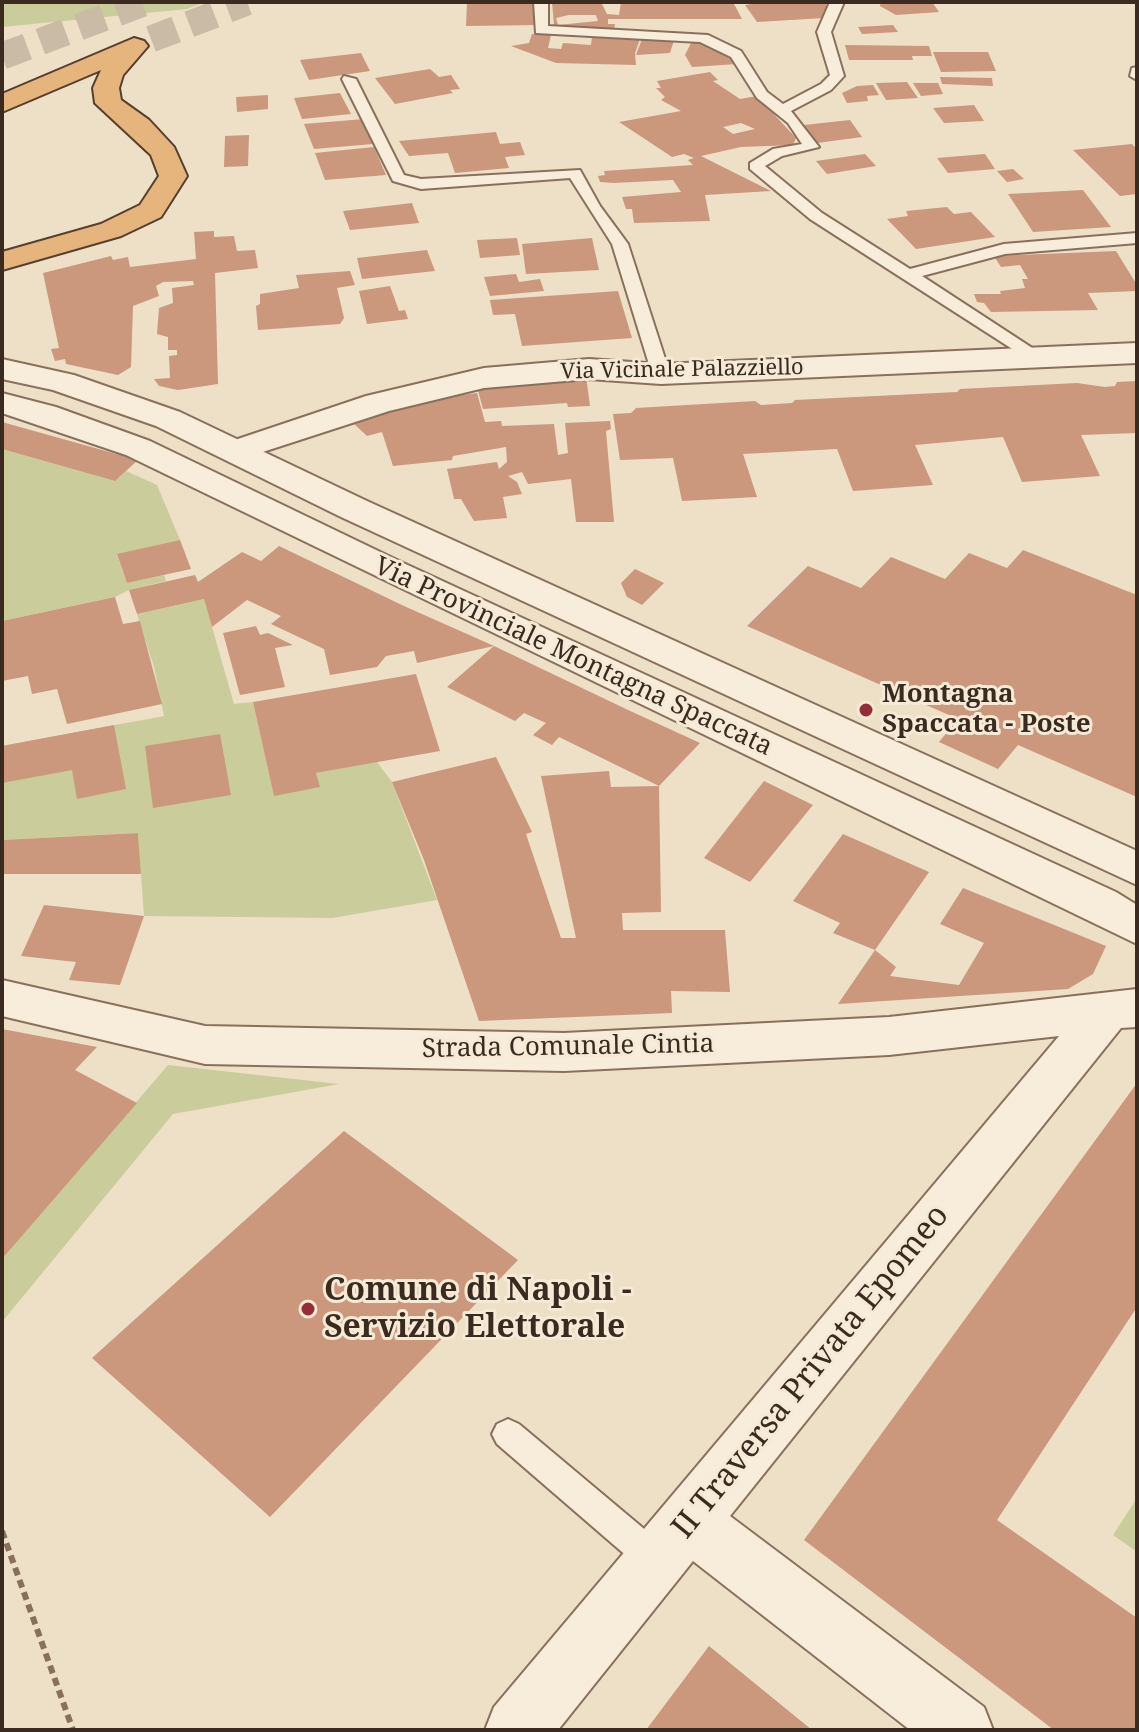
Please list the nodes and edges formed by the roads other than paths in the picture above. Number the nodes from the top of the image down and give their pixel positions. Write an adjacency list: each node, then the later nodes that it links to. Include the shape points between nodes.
1 (541, 2): 5 (lane, via 541,30 703,38 736,54 762,95)
2 (837, 2): 5 (lane, via 824,32 837,76)
3 (349, 79): 12 (lane, via 398,178 421,184 575,173 620,244)
4 (2, 104): 7 (highway, via 143,42 111,74 108,103 164,153 173,176 151,211 111,230)
5 (782, 110): 8 (lane, via 811,147 778,152 755,166 816,216)
6 (1137, 238): 8 (lane, via 1004,249)
7 (2, 261)
8 (907, 275): 10 (lane)
9 (1137, 353): 10 (street, Via Vicinale Palazziello)
10 (1037, 357): 12 (street, Via Vicinale Palazziello)
11 (2, 369): 14 (street, Via Provinciale Montagna Spaccata, via 62,382)
12 (661, 374): 14 (street, Via Vicinale Palazziello, via 589,369 484,378 378,403)
13 (2, 403): 16 (street, Via Provinciale Montagna Spaccata, via 138,448 1100,904)
14 (238, 450): 15 (street, Via Provinciale Montagna Spaccata, via 335,501)
15 (1137, 869)
16 (1137, 927)
17 (2, 998): 18 (street, Strada Comunale Cintia, via 205,1045 548,1052 889,1036)
18 (1121, 1011): 20 (street, II Traversa Privata Epomeo)
19 (508, 1434): 20 (lane)
20 (672, 1541): 21 (street, II Traversa Privata Epomeo); 22 (street)
21 (517, 1730)
22 (961, 1730)

